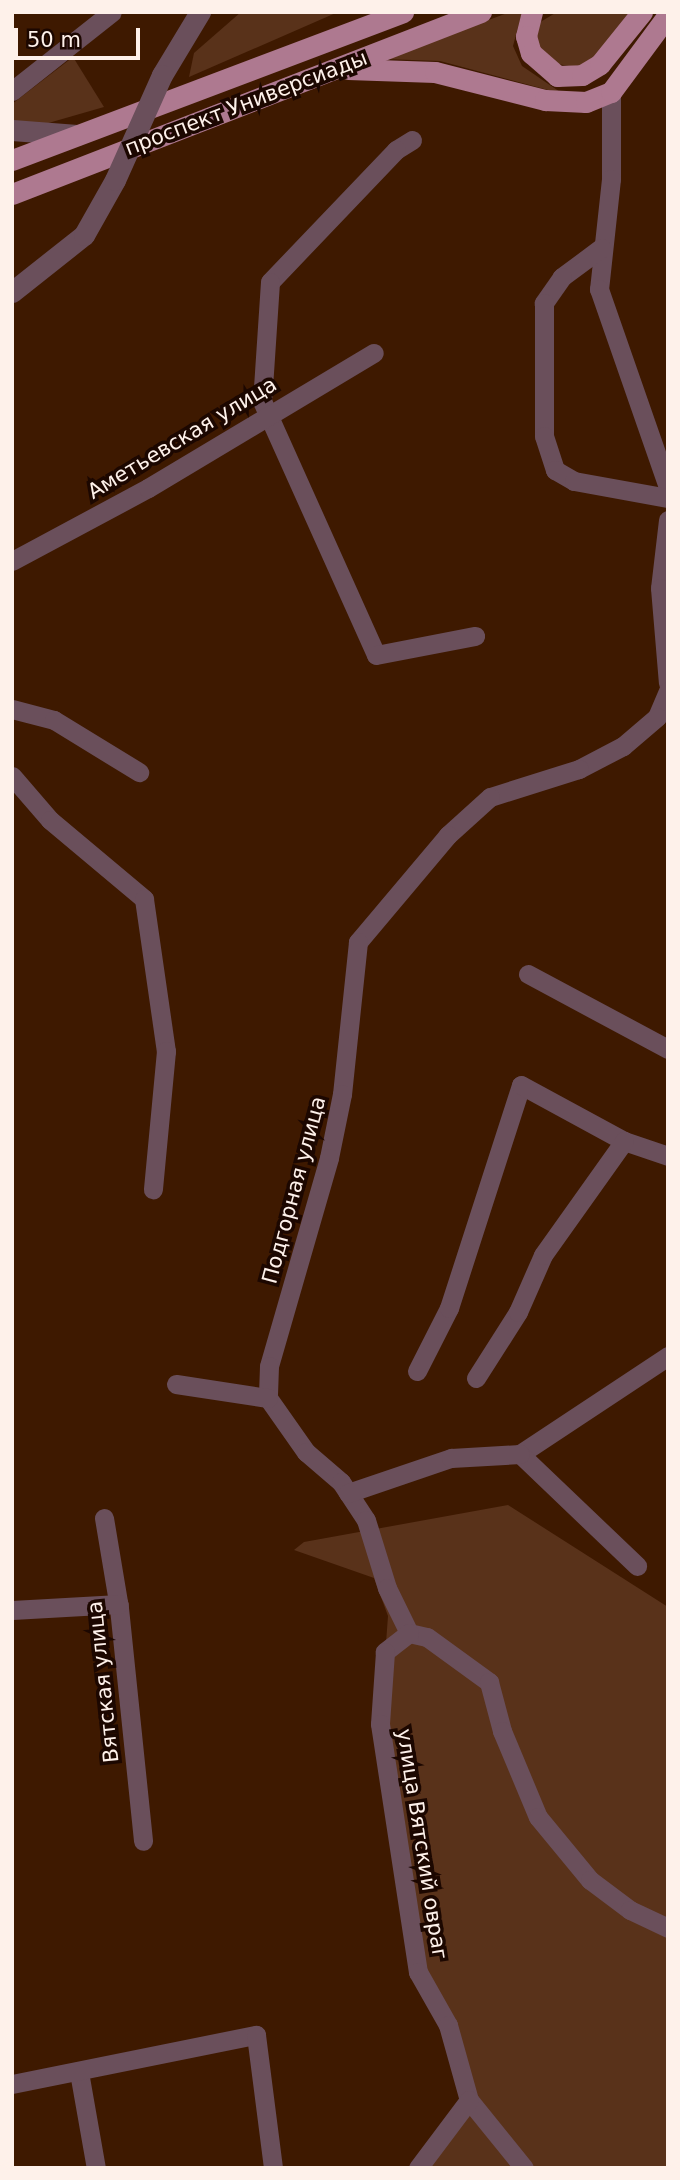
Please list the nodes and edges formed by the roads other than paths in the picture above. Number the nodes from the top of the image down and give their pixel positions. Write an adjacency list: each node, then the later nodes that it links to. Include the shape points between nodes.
1 (112, 12): 11 (street)
2 (200, 12): 19 (street, bridge, via 162,75 115,180 84,235)
3 (382, 12): 9 (street)
4 (403, 12): 9 (main road, проспект Универсиады)
5 (481, 12): 10 (main road, проспект Универсиады)
6 (532, 12): 7 (main road, via 526,36 531,53 557,76 582,75 600,64)
7 (642, 12)
8 (668, 15): 12 (main road)
9 (360, 28): 14 (main road, проспект Универсиады)
10 (337, 69): 12 (main road, via 435,72 544,100 586,102); 17 (main road, проспект Универсиады)
11 (12, 91)
12 (611, 92): 18 (street, via 611,178)
13 (12, 130): 14 (street)
14 (76, 135): 16 (main road, проспект Универсиады)
15 (412, 140): 21 (street, via 396,150 270,282 262,401)
16 (12, 160)
17 (12, 194)
18 (601, 247): 22 (street, via 599,289); 23 (street, via 562,277 544,303 544,436 555,470 574,481)
19 (12, 292)
20 (374, 353): 21 (street, Аметьевская улица)
21 (268, 412): 25 (street, Аметьевская улица, via 148,488); 26 (street, via 376,655)
22 (668, 487)
23 (668, 498)
24 (668, 520): 27 (street, via 660,588)
25 (12, 561)
26 (475, 636)
27 (668, 683)
28 (668, 691): 41 (street, Подгорная улица, via 657,717 623,746 579,769 490,797 448,835 358,943 342,1094 329,1158 269,1366)
29 (12, 709): 30 (street, via 54,720)
30 (139, 772)
31 (12, 776): 36 (street, via 50,820 144,899 166,1051)
32 (528, 974): 33 (street)
33 (668, 1049)
34 (624, 1140): 35 (street); 38 (street, via 521,1085 449,1308); 39 (street, via 543,1255 518,1312)
35 (668, 1156)
36 (153, 1189)
37 (668, 1356): 42 (street)
38 (417, 1371)
39 (476, 1378)
40 (176, 1384): 41 (street)
41 (268, 1398): 43 (street, via 306,1452)
42 (520, 1454): 43 (street, via 451,1458); 45 (street)
43 (348, 1493): 48 (street, via 366,1520 387,1588)
44 (104, 1518): 46 (street, Вятская улица)
45 (637, 1566)
46 (118, 1604): 47 (street); 49 (street, Вятская улица)
47 (12, 1611)
48 (409, 1633): 50 (street, via 427,1637 489,1682 502,1731 538,1816 590,1880 631,1910); 53 (street, улица Вятский овраг, via 385,1652 380,1724 418,1972 448,2025)
49 (143, 1841)
50 (668, 1928)
51 (79, 2072): 52 (street); 54 (street); 55 (street, via 256,2035)
52 (12, 2084)
53 (469, 2100): 56 (street); 57 (street, улица Вятский овраг)
54 (96, 2168)
55 (273, 2168)
56 (418, 2168)
57 (524, 2168)

